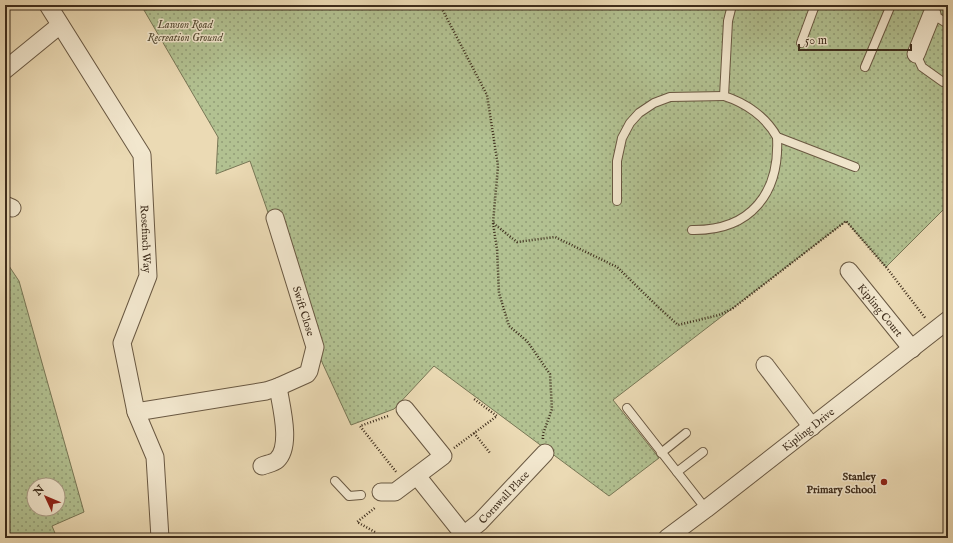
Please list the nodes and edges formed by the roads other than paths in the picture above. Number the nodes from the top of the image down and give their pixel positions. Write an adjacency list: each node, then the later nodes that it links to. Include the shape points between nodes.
1 (48, 5): 7 (street, Rosefinch Way)
2 (732, 5): 13 (lane, via 728,21)
3 (815, 5): 8 (lane)
4 (891, 5): 10 (lane)
5 (934, 10): 6 (lane); 9 (street)
6 (948, 24)
7 (60, 25): 11 (street); 26 (street, Rosefinch Way, via 142,155 148,276 122,343)
8 (801, 43)
9 (916, 54): 12 (lane, via 922,67 943,82)
10 (865, 67)
11 (5, 70)
12 (948, 82)
13 (724, 96): 14 (lane, via 737,100 763,118); 16 (lane, via 670,97 654,103 639,113 622,138 617,161)
14 (777, 137): 15 (lane); 18 (lane, via 776,167 772,182 752,211 737,221 717,228)
15 (855, 166)
16 (617, 202)
17 (275, 218): 23 (street, Swift Close, via 315,347 307,374)
18 (692, 230)
19 (849, 271): 21 (street, Kipling Court)
20 (948, 320): 21 (street, Kipling Drive)
21 (912, 349): 27 (street, Kipling Drive)
22 (765, 365): 27 (street)
23 (278, 387): 26 (street, Swift Close); 32 (street, via 284,417 283,453 276,461)
24 (627, 408): 29 (lane)
25 (405, 409): 37 (street, via 443,456 400,486)
26 (136, 412): 38 (street, Rosefinch Way, via 155,457)
27 (812, 426): 36 (street, Kipling Drive)
28 (686, 433): 29 (lane)
29 (661, 452): 33 (lane)
30 (702, 452): 33 (lane)
31 (545, 453): 37 (street, Cornwall Place, via 480,522)
32 (262, 466)
33 (677, 472): 36 (lane)
34 (335, 481): 35 (lane, via 349,496)
35 (361, 495)
36 (706, 509): 39 (street, Kipling Drive)
37 (462, 537)
38 (160, 538)
39 (667, 538)

